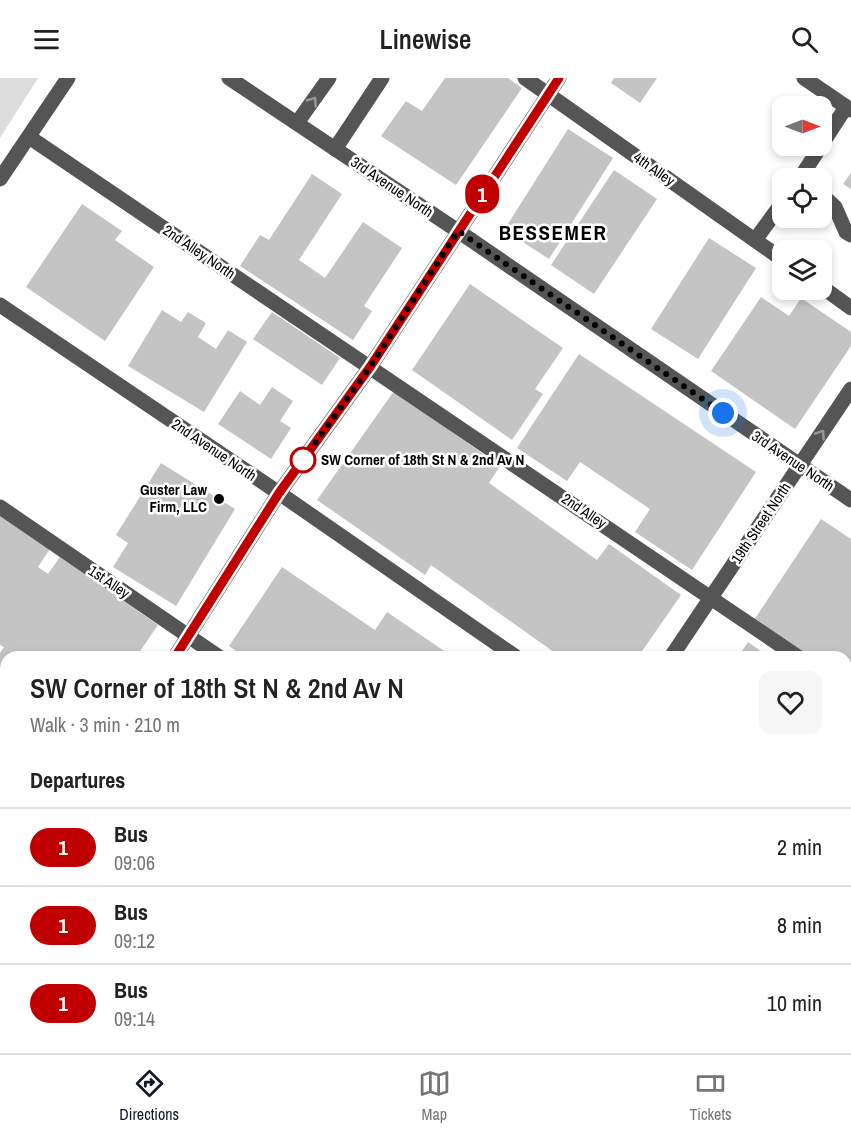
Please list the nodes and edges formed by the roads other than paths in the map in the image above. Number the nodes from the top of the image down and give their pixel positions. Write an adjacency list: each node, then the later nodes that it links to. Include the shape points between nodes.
1 (68, 78): 13 (street)
2 (229, 78): 11 (street, 3rd Avenue North)
3 (329, 78): 11 (street, one-way to 3)
4 (382, 78): 14 (street)
5 (525, 78): 9 (street, 4th Alley)
6 (559, 78): 9 (street)
7 (804, 78): 8 (street)
8 (827, 84): 10 (street)
9 (548, 93): 18 (street); 20 (street, 4th Alley)
10 (848, 109): 12 (street)
11 (297, 123): 14 (street, 3rd Avenue North)
12 (832, 131)
13 (29, 137): 15 (street); 25 (street, 2nd Alley North)
14 (335, 149): 18 (street, 3rd Avenue North)
15 (0, 179)
16 (832, 204): 19 (street)
17 (772, 217): 20 (street)
18 (458, 231): 25 (street); 27 (street, 3rd Avenue North)
19 (851, 236)
20 (755, 240): 21 (street, 4th Alley)
21 (772, 252)
22 (832, 294): 24 (street)
23 (0, 305): 28 (street, 2nd Avenue North)
24 (851, 308)
25 (370, 367): 28 (street); 31 (street, 2nd Alley)
26 (851, 389): 27 (street, 19th Street North, one-way to 26)
27 (799, 465): 29 (street, 3rd Avenue North); 31 (street, 19th Street North)
28 (279, 493): 32 (street); 35 (street, 2nd Avenue North)
29 (851, 500)
30 (0, 507): 32 (street, 1st Alley)
31 (711, 597): 36 (street, 19th Street North); 37 (street, 2nd Alley)
32 (188, 636): 33 (street); 34 (street, 1st Alley)
33 (179, 651)
34 (210, 651)
35 (507, 651)
36 (675, 651)
37 (789, 651)

